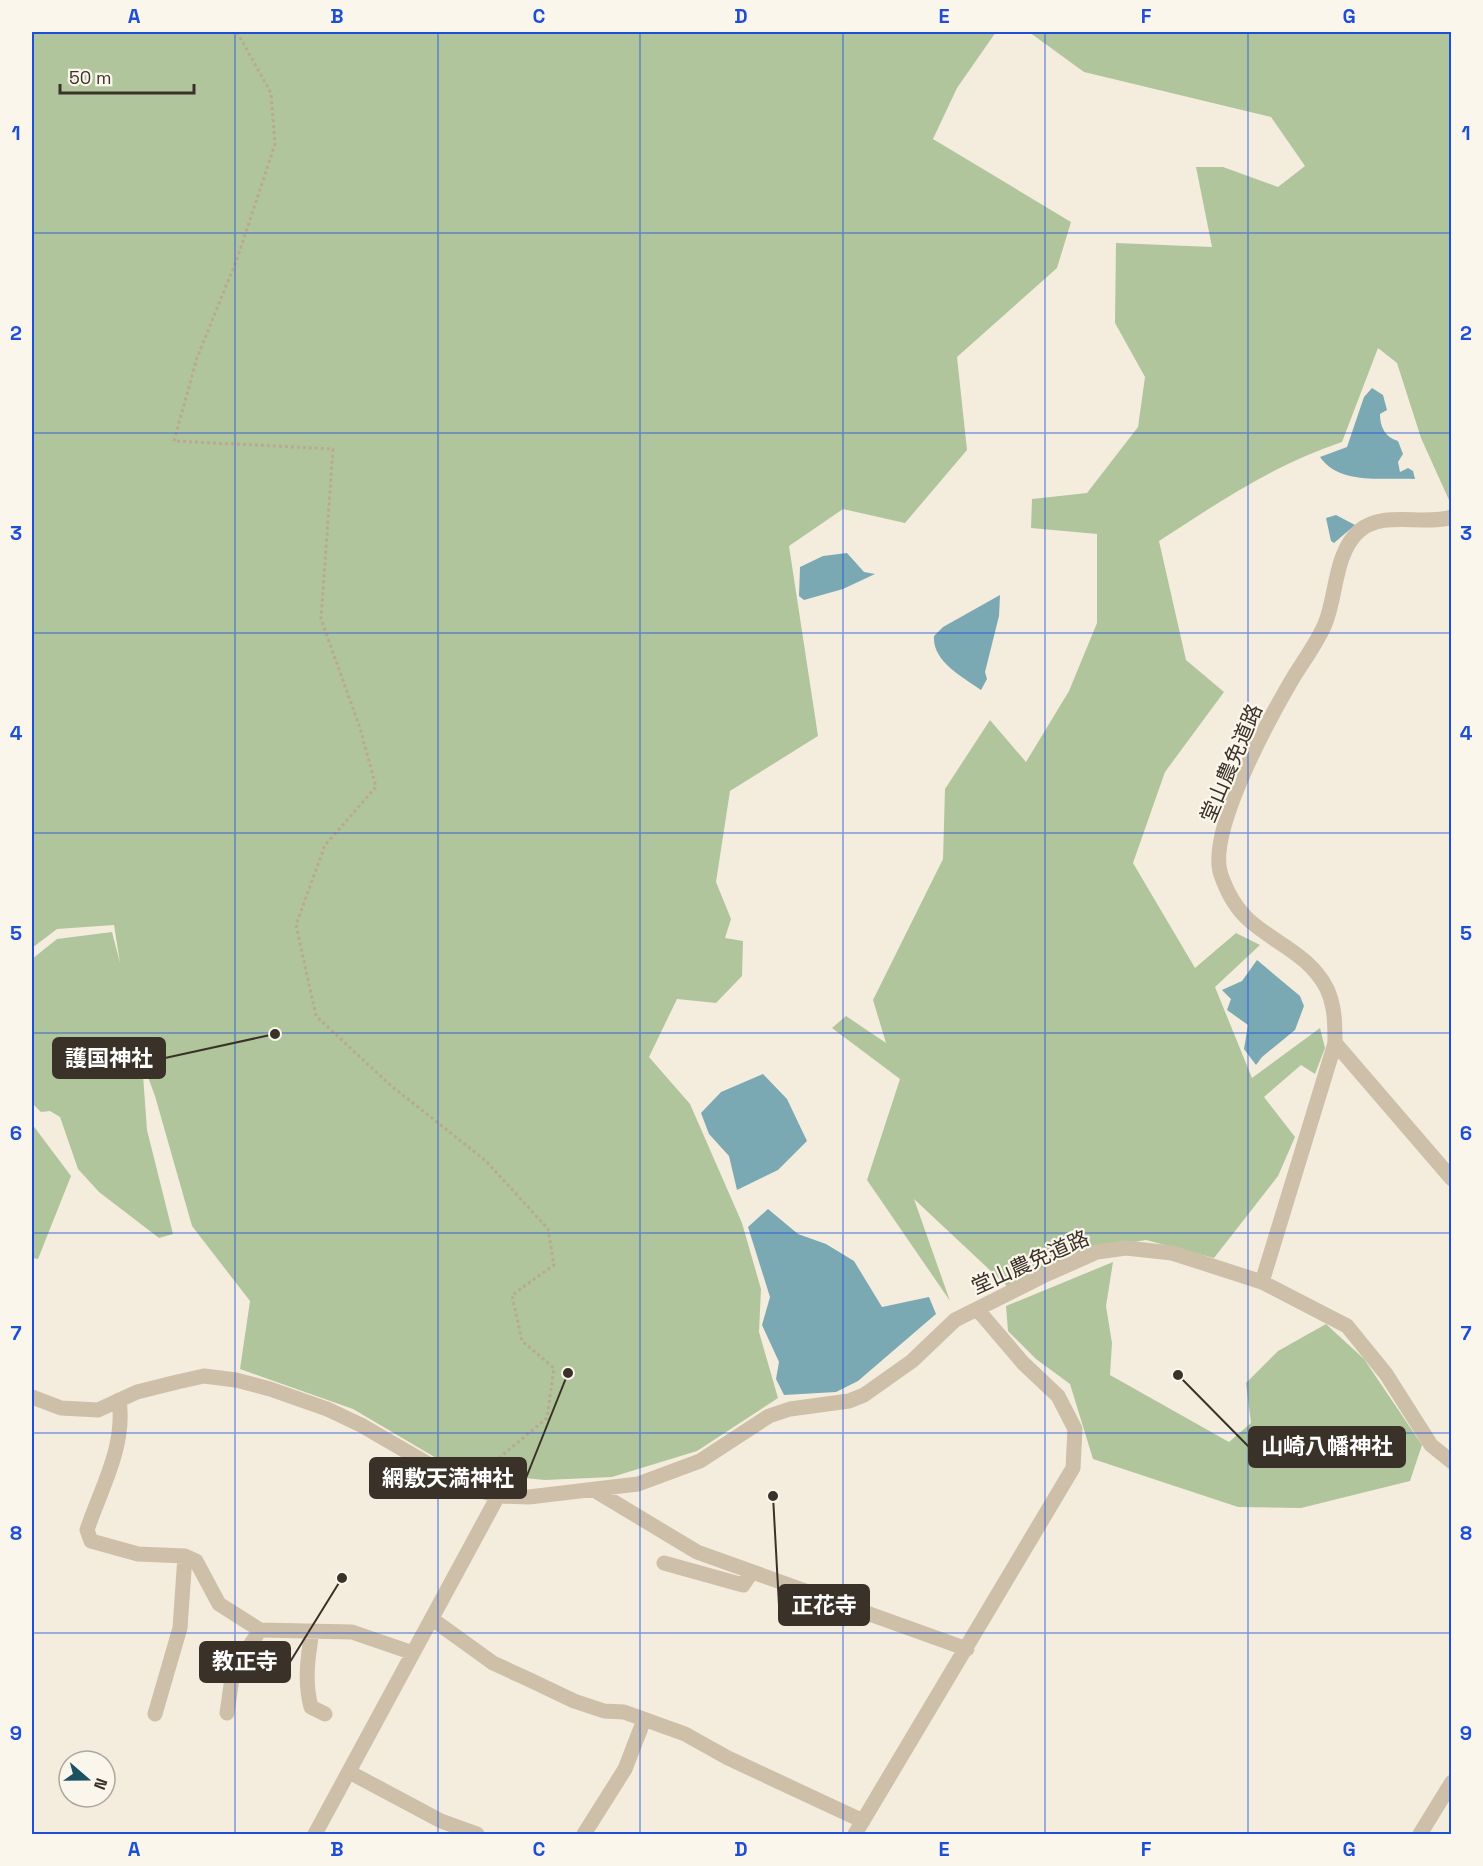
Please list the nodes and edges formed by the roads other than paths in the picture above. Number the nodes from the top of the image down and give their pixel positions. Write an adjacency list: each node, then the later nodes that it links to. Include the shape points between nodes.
1 (1452, 517): 2 (street, 堂山農免道路, via 1375,522 1359,531 1349,544 1326,623 1274,712 1232,802 1218,851 1227,892 1238,908 1250,921 1302,956 1327,990 1335,1017)
2 (1335, 1043): 3 (street); 4 (street, 堂山農免道路)
3 (1452, 1179)
4 (1262, 1282): 5 (street, 堂山農免道路, via 1172,1253 1125,1248 1097,1252); 8 (street, via 1347,1326 1386,1374 1431,1445)
5 (977, 1309): 9 (street, 堂山農免道路, via 955,1320 912,1361 864,1395 769,1416 700,1461 638,1484); 17 (street, via 1023,1363 1058,1396 1075,1429 1073,1468)
6 (32, 1396): 7 (street, 堂山農免道路, via 77,1410 98,1410)
7 (119, 1400): 10 (street, 堂山農免道路, via 204,1376 236,1380 327,1408 466,1486); 11 (street, via 122,1418 106,1485 87,1530 91,1541 138,1554)
8 (1452, 1462)
9 (594, 1490): 10 (street, 堂山農免道路); 13 (street, via 697,1552)
10 (498, 1496): 14 (street)
11 (185, 1556): 15 (street, via 196,1561 219,1604); 20 (street, via 180,1628)
12 (664, 1563): 13 (street, via 743,1585)
13 (751, 1573): 17 (street)
14 (432, 1619): 18 (street); 22 (street, via 493,1663 574,1701)
15 (260, 1630): 16 (street); 19 (street, via 233,1671)
16 (312, 1631): 18 (street, via 352,1632); 21 (street, via 308,1694 311,1707)
17 (967, 1649): 25 (street)
18 (413, 1653): 23 (street)
19 (227, 1713)
20 (155, 1714)
21 (325, 1714)
22 (644, 1720): 25 (street, via 685,1734); 28 (street, via 625,1769)
23 (349, 1772): 26 (street); 27 (street, via 441,1821)
24 (1452, 1782): 30 (street)
25 (863, 1821): 29 (street)
26 (315, 1834)
27 (477, 1834)
28 (584, 1834)
29 (855, 1834)
30 (1420, 1834)

